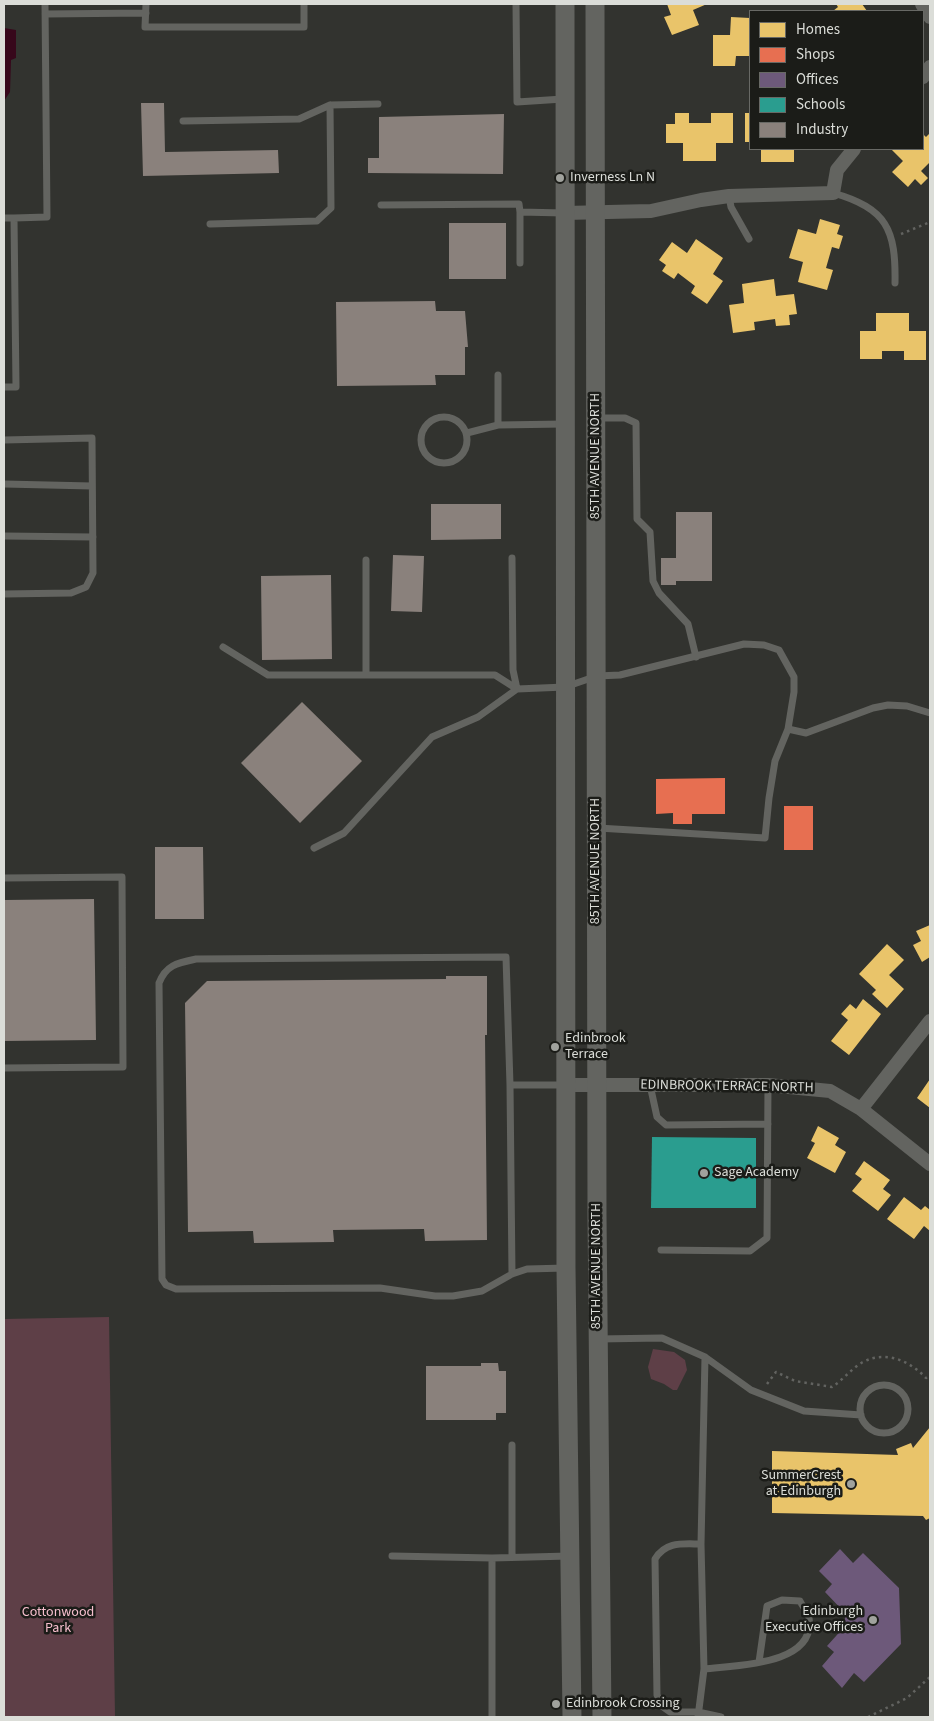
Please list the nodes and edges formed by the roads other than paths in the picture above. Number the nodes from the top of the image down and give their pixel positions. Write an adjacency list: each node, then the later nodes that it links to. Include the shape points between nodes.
1 (45, 4): 9 (lane)
2 (146, 4): 8 (lane)
3 (304, 4): 8 (lane, via 304,26 145,26)
4 (516, 4): 11 (lane, via 517,102)
5 (565, 4): 11 (main road)
6 (595, 4): 20 (main road, 85TH AVENUE NORTH)
7 (922, 4): 10 (street)
8 (146, 13): 9 (lane)
9 (45, 14): 23 (lane, via 47,217)
10 (930, 16)
11 (564, 98): 21 (main road)
12 (378, 104): 13 (lane)
13 (330, 105): 14 (lane, via 299,119); 24 (lane, via 331,208 317,221)
14 (183, 121)
15 (853, 150): 16 (street, via 837,170)
16 (833, 193): 17 (street); 27 (lane, via 863,203 875,212 892,237)
17 (729, 196): 20 (street, via 651,211); 25 (lane, via 731,207)
18 (381, 205): 19 (lane, via 519,204)
19 (520, 212): 21 (lane); 26 (lane)
20 (596, 212): 21 (street); 30 (main road, 85TH AVENUE NORTH)
21 (564, 213): 31 (main road)
22 (4, 218): 23 (lane)
23 (14, 218): 29 (lane, via 16,388)
24 (210, 224)
25 (749, 239)
26 (520, 263)
27 (895, 283)
28 (498, 375): 32 (lane)
29 (4, 387)
30 (596, 418): 43 (lane, via 625,418 636,423 637,519 650,532 653,581 659,593 688,624); 45 (main road, 85TH AVENUE NORTH)
31 (565, 424): 32 (lane); 46 (main road)
32 (498, 425): 33 (lane)
33 (467, 433): 33 (lane, via 452,418 438,418 422,432 422,447 432,460 447,463 462,456 468,441)
34 (4, 440): 36 (lane, via 92,438)
35 (4, 484): 36 (lane)
36 (92, 486): 38 (lane)
37 (4, 536): 38 (lane)
38 (93, 537): 41 (lane, via 93,573 86,587 71,593)
39 (512, 558): 47 (lane, via 513,670)
40 (366, 560): 44 (lane)
41 (4, 594)
42 (223, 647): 44 (lane, via 268,675)
43 (696, 657): 45 (lane, via 620,675); 49 (lane, via 744,644 779,650 794,677)
44 (366, 675): 47 (lane, via 495,675)
45 (597, 676): 46 (lane); 50 (main road, 85TH AVENUE NORTH)
46 (565, 687): 47 (lane); 57 (main road)
47 (517, 689): 51 (lane, via 478,717 432,737 344,833)
48 (930, 713): 49 (lane, via 907,706 888,705 806,733)
49 (788, 729): 50 (lane, via 775,761 768,798 766,838)
50 (596, 828): 55 (main road, 85TH AVENUE NORTH)
51 (314, 848)
52 (4, 878): 54 (lane, via 122,877 123,1039 123,1067)
53 (930, 1021): 60 (street)
54 (4, 1068)
55 (597, 1084): 57 (street, EDINBROOK TERRACE NORTH); 58 (street, EDINBROOK TERRACE NORTH); 66 (main road, 85TH AVENUE NORTH)
56 (510, 1085): 57 (lane); 65 (lane); 65 (lane, via 506,957 196,959 163,972 159,983 162,1279 166,1285 176,1289 380,1288 453,1296 482,1291)
57 (566, 1085): 64 (main road)
58 (650, 1085): 59 (street, EDINBROOK TERRACE NORTH); 61 (lane, via 657,1117 666,1125)
59 (768, 1085): 60 (street, EDINBROOK TERRACE NORTH, via 830,1091); 61 (lane)
60 (861, 1109): 62 (street)
61 (768, 1124): 63 (lane, via 766,1238 750,1251)
62 (930, 1164)
63 (661, 1250)
64 (566, 1268): 65 (lane, via 527,1269); 72 (main road)
65 (512, 1274)
66 (598, 1339): 67 (lane, via 662,1338); 80 (main road, 85TH AVENUE NORTH)
67 (705, 1357): 68 (lane, via 751,1390 804,1411); 70 (lane)
68 (861, 1416): 68 (lane, via 870,1428 878,1432 893,1430 905,1420 905,1397 894,1387 878,1386 862,1400)
69 (512, 1444): 73 (lane)
70 (701, 1544): 76 (lane); 77 (lane, via 673,1545 661,1549 655,1558 657,1695 663,1707 670,1712)
71 (392, 1556): 74 (lane)
72 (569, 1556): 73 (lane); 79 (main road)
73 (512, 1557): 74 (lane)
74 (492, 1558): 78 (lane)
75 (759, 1662): 75 (lane, via 778,1659 795,1650 806,1638 808,1618 800,1601 782,1600 767,1606); 76 (lane)
76 (704, 1669): 77 (lane)
77 (698, 1715): 81 (lane)
78 (492, 1717)
79 (572, 1717)
80 (602, 1717)
81 (721, 1717)

